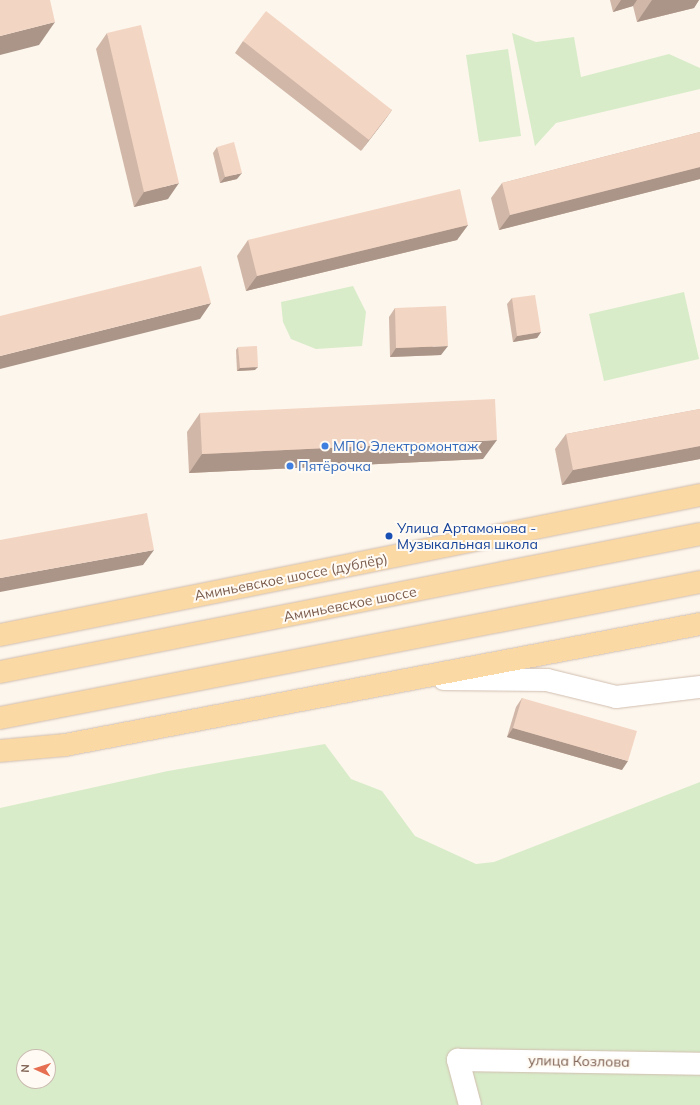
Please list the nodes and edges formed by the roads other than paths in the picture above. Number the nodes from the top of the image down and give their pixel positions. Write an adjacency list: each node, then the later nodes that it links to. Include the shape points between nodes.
1 (700, 495): 5 (main road, Аминьевское шоссе (дублёр))
2 (700, 534): 6 (main road, Аминьевское шоссе)
3 (700, 582): 9 (main road)
4 (700, 624): 7 (main road)
5 (3, 633)
6 (0, 672)
7 (414, 679): 8 (street, via 547,680 616,697); 10 (main road)
8 (700, 687)
9 (0, 718)
10 (65, 744): 11 (main road); 12 (main road)
11 (0, 751)
12 (0, 761)
13 (700, 1064): 14 (street, улица Козлова, via 458,1060)
14 (470, 1105)

